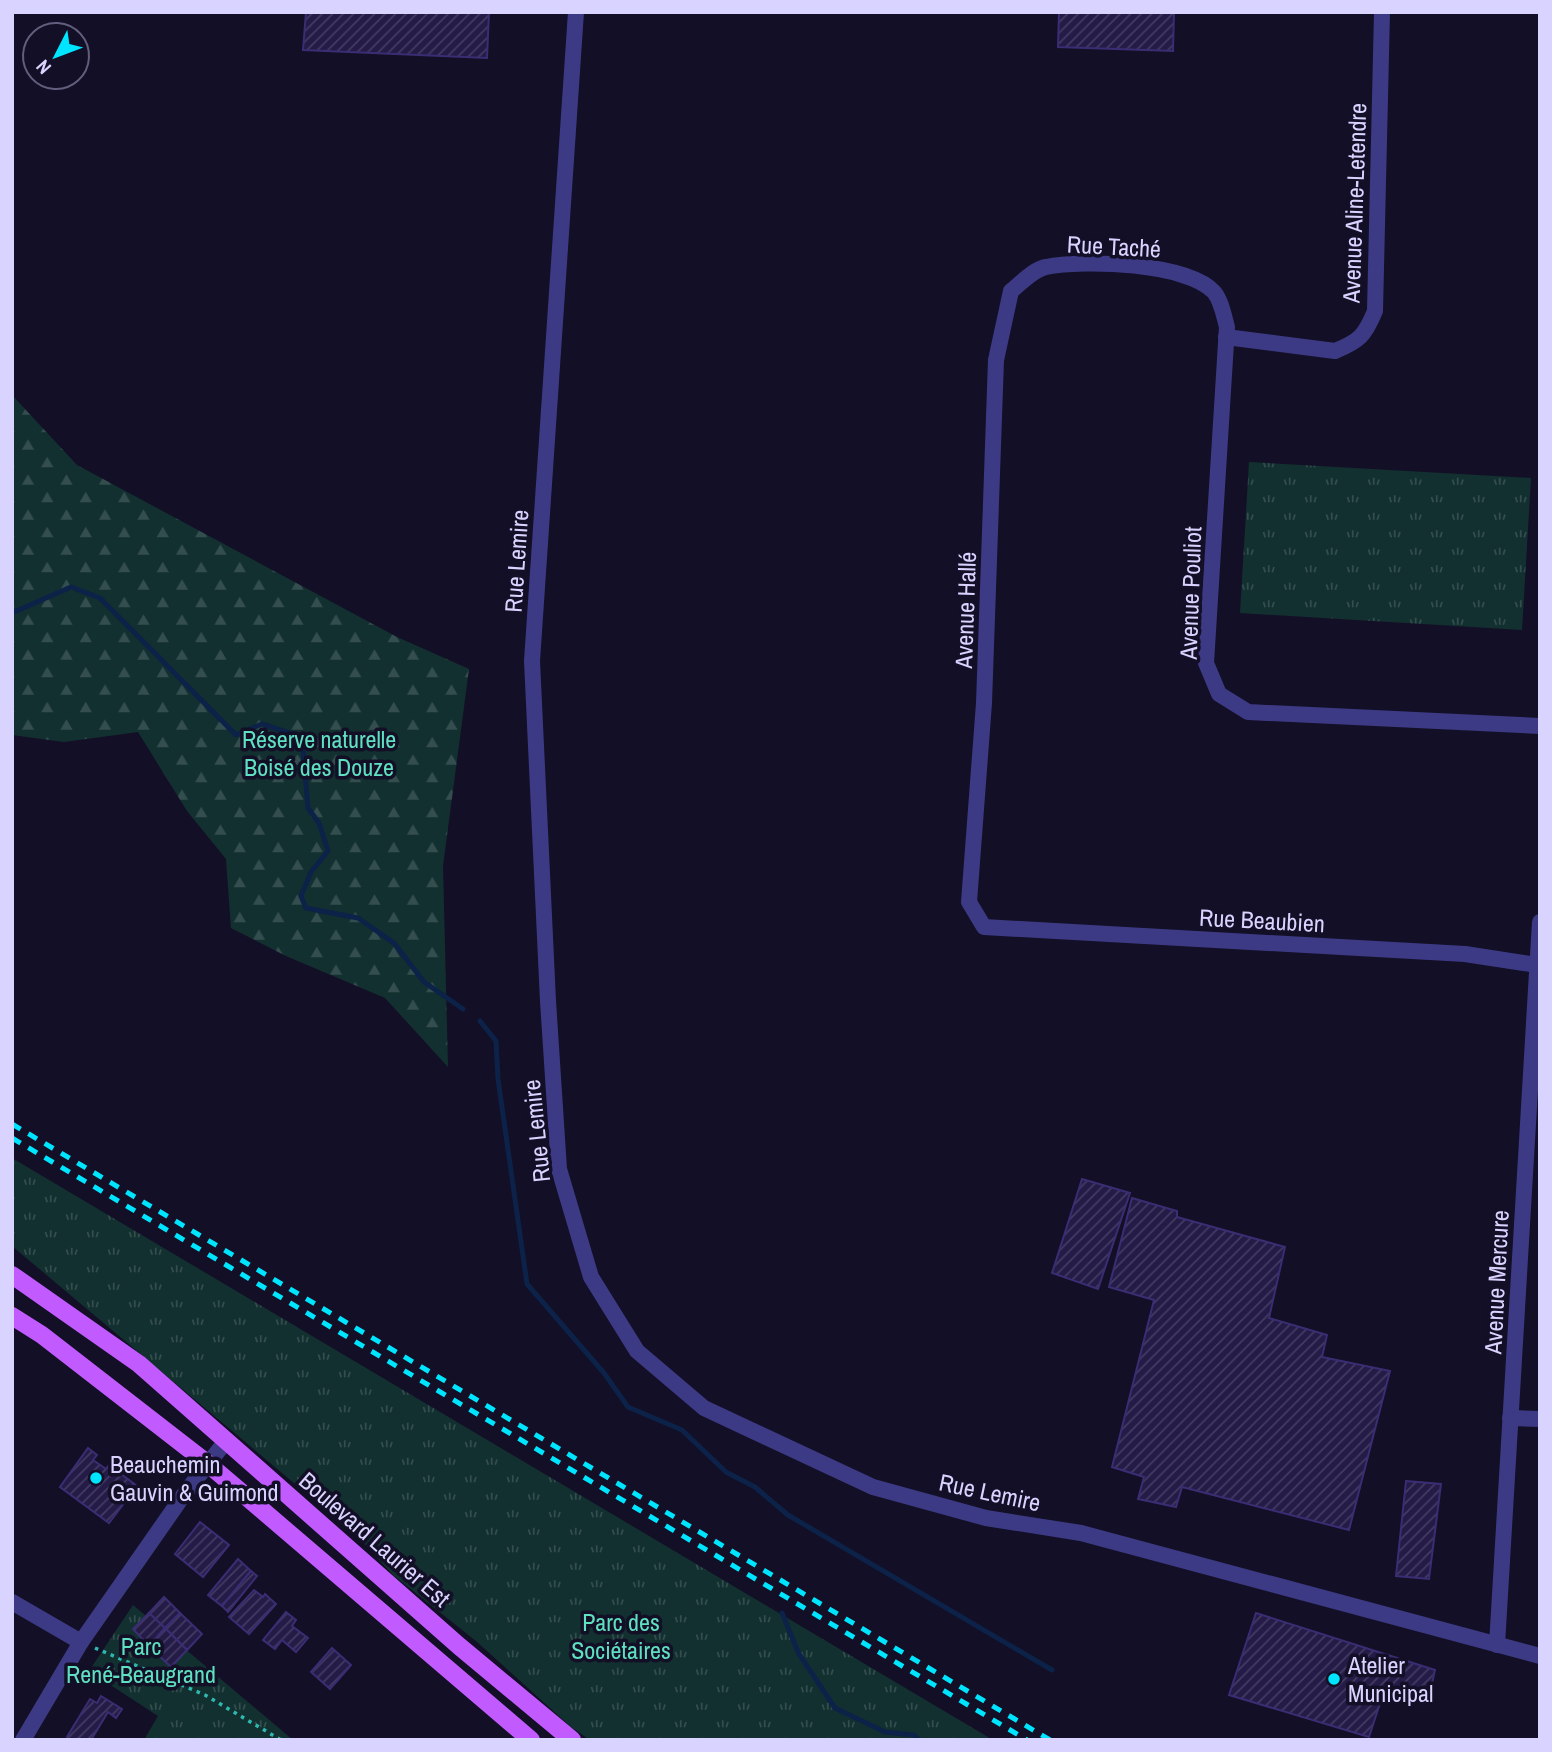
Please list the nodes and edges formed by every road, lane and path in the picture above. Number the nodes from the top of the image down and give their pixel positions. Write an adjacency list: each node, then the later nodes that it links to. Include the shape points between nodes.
1 (576, 12): 18 (street, Rue Lemire, via 532,661 559,1169 591,1277 637,1351 704,1408 873,1487 986,1518 1081,1533)
2 (1382, 12): 5 (street, Avenue Aline-Letendre, via 1375,311 1367,332 1335,351)
3 (1011, 291): 4 (street, Rue Taché, via 1043,267 1085,263 1160,269 1202,281); 8 (street, Avenue Hallé, via 996,360 984,703 969,902)
4 (1216, 294): 5 (street, Avenue Pouliot)
5 (1226, 337): 6 (street, Avenue Pouliot, via 1206,663 1219,694 1248,712)
6 (1540, 726)
7 (1540, 922): 9 (street, Avenue Mercure)
8 (984, 927): 9 (street, Rue Beaubien, via 1465,954)
9 (1537, 965): 12 (street, Avenue Mercure)
10 (12, 1275): 14 (main road, Boulevard Laurier Est, via 139,1364)
11 (12, 1316): 15 (main road, Boulevard Laurier Est)
12 (1510, 1418): 13 (street); 18 (street, Avenue Mercure)
13 (1540, 1419)
14 (226, 1441): 15 (street); 23 (main road, Boulevard Laurier Est)
15 (207, 1463): 17 (street); 22 (main road, Boulevard Laurier Est)
16 (12, 1602): 17 (street)
17 (81, 1643): 20 (street); 21 (path, via 205,1695)
18 (1497, 1645): 19 (street, Rue Lemire)
19 (1540, 1656)
20 (23, 1740)
21 (281, 1740)
22 (531, 1740)
23 (572, 1740)

